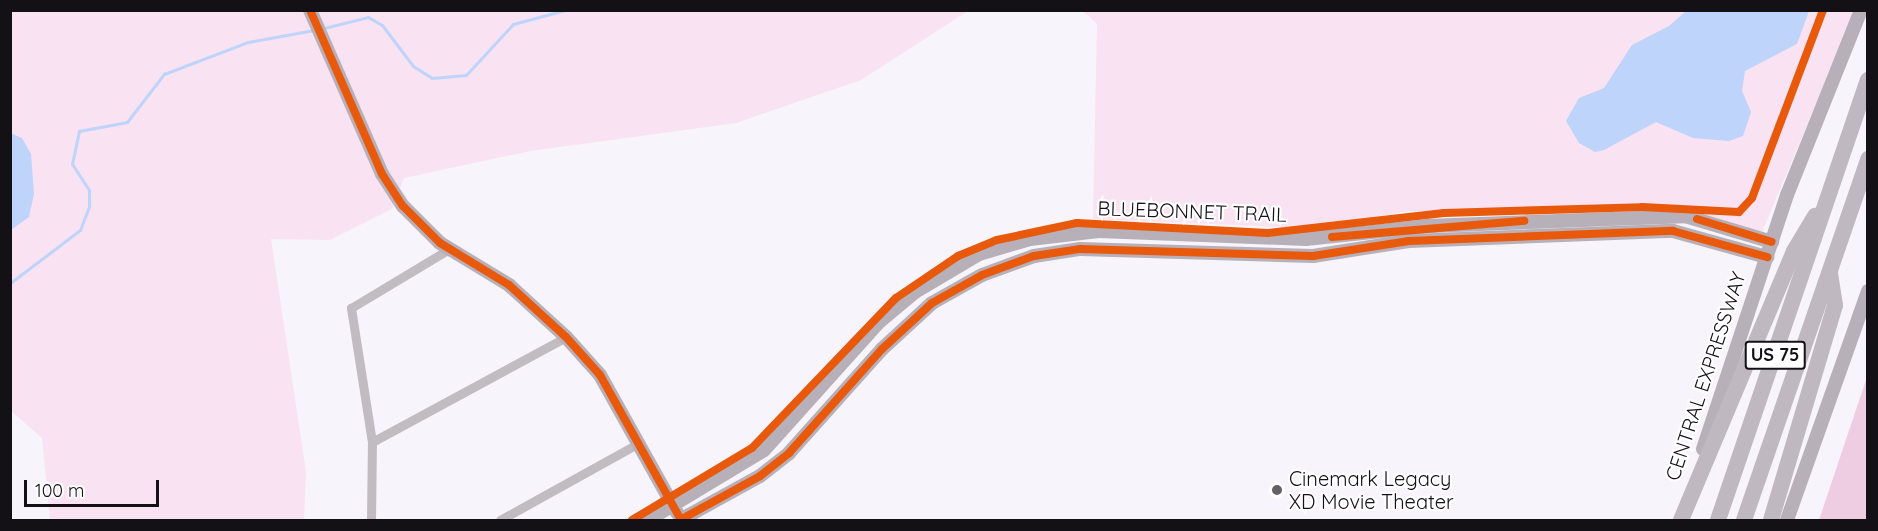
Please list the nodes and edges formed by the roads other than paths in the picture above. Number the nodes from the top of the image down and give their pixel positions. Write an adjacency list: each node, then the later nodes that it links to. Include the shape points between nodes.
1 (310, 10): 12 (street, via 382,174 403,206)
2 (1861, 10): 11 (street, CENTRAL EXPRESSWAY)
3 (1868, 80): 5 (highway, US 75)
4 (1868, 159): 17 (highway, US 75)
5 (1831, 190): 28 (highway, via 1794,251); 29 (highway, US 75)
6 (1600, 218): 7 (street); 8 (street); 11 (street, via 1685,216)
7 (1408, 234): 8 (street); 9 (street, via 1306,239); 13 (street, via 1313,256)
8 (1599, 234): 15 (street, via 1673,231)
9 (1222, 236): 10 (street, via 1089,231); 13 (street)
10 (1030, 238): 14 (street); 16 (street)
11 (1772, 242): 15 (street, CENTRAL EXPRESSWAY)
12 (451, 248): 20 (street, via 509,285); 21 (street, via 351,308)
13 (1222, 254): 14 (street, via 1080,249)
14 (1034, 256): 18 (street)
15 (1767, 257): 28 (street, CENTRAL EXPRESSWAY)
16 (962, 264): 18 (street); 23 (street, via 878,323 764,450)
17 (1830, 270): 30 (highway, US 75); 31 (highway, via 1835,305)
18 (969, 281): 27 (street, via 910,321 789,453 760,476)
19 (1868, 291): 32 (street)
20 (566, 337): 21 (street); 22 (street, via 600,375)
21 (372, 442): 24 (street)
22 (637, 444): 23 (street); 25 (street)
23 (672, 507): 26 (street); 27 (street)
24 (371, 520)
25 (500, 520)
26 (648, 520)
27 (681, 520)
28 (1680, 520)
29 (1718, 520)
30 (1744, 520)
31 (1771, 520)
32 (1787, 520)

